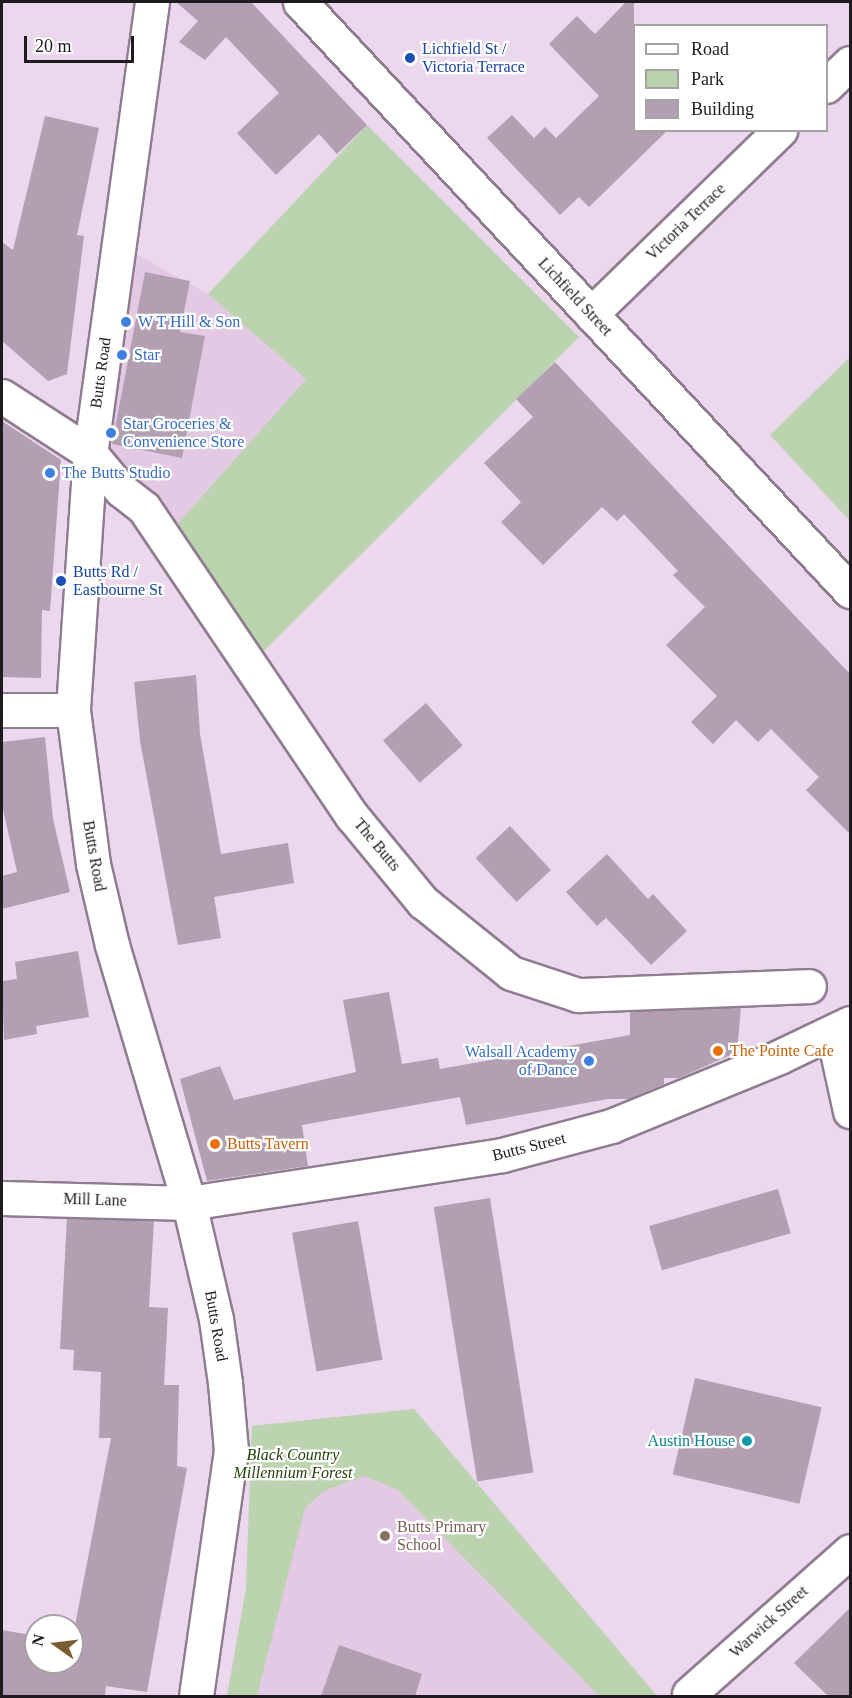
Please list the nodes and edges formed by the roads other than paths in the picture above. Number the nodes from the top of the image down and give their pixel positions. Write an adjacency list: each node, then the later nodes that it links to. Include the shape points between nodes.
1 (152, 2): 8 (main road, Butts Road)
2 (300, 2): 6 (main road, Lichfield Street)
3 (850, 63): 4 (main road)
4 (828, 84)
5 (778, 132): 6 (main road, Victoria Terrace)
6 (591, 314): 9 (main road, Lichfield Street)
7 (2, 396): 8 (main road, The Butts)
8 (90, 453): 11 (main road, Butts Road); 12 (main road, The Butts, via 122,490 144,508 352,816 423,902 511,973 578,995)
9 (850, 591)
10 (2, 710): 11 (main road)
11 (73, 710): 16 (main road, Butts Road, via 93,864 112,945)
12 (809, 986)
13 (842, 1028): 14 (main road); 16 (main road, Butts Street, via 631,1118 502,1155)
14 (850, 1111)
15 (2, 1198): 16 (main road, Mill Lane)
16 (189, 1203): 19 (main road, Butts Road, via 216,1319 231,1450)
17 (850, 1551): 18 (main road, Warwick Street)
18 (689, 1694)
19 (195, 1696)

